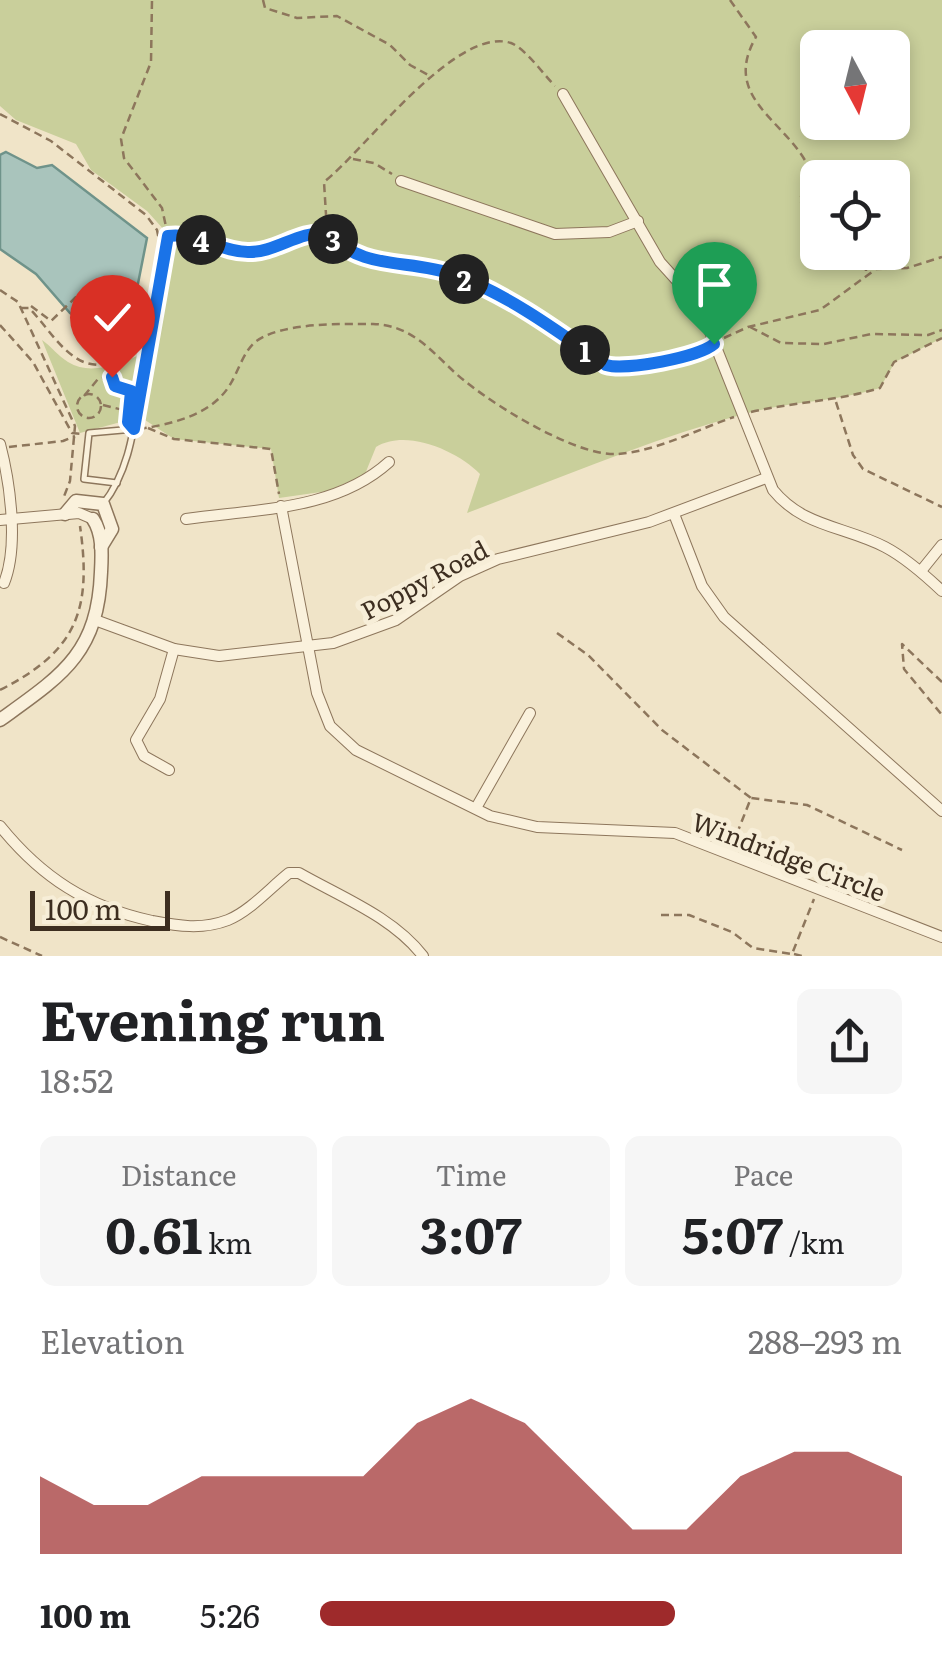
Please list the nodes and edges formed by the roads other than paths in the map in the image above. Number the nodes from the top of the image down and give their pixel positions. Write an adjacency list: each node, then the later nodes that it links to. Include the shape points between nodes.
1 (563, 94): 3 (street)
2 (401, 181): 3 (street, via 555,234 609,232)
3 (638, 221): 8 (street, via 714,344)
4 (147, 356): 5 (lane)
5 (134, 429): 9 (lane); 9 (lane, via 90,434 84,480)
6 (1, 446): 16 (street)
7 (389, 462): 10 (street, via 333,497)
8 (766, 478): 13 (street, Poppy Road); 19 (street, via 788,508 807,520 886,548)
9 (117, 483): 11 (lane)
10 (280, 502): 15 (street); 23 (street, Windridge Circle)
11 (103, 504): 12 (street, via 76,500); 14 (lane); 18 (street, via 112,529)
12 (72, 514): 14 (street); 16 (street)
13 (674, 514): 23 (street, Poppy Road, via 498,559 367,634); 29 (street, via 702,586 724,617)
14 (93, 518): 18 (street)
15 (186, 519)
16 (5, 520): 20 (street, via 10,567)
17 (942, 544): 19 (street)
18 (102, 547): 22 (street)
19 (921, 571): 21 (street)
20 (4, 583)
21 (942, 591)
22 (96, 620): 24 (street, Poppy Road); 26 (street, via 62,676)
23 (309, 646): 24 (street, Poppy Road, via 219,656); 28 (street, Windridge Circle, via 330,726 356,750)
24 (174, 648): 27 (street, via 160,699 136,740 144,756)
25 (530, 713): 28 (street)
26 (0, 720)
27 (169, 770)
28 (476, 808): 31 (street, Windridge Circle, via 537,828 659,828)
29 (942, 811)
30 (0, 826): 32 (street, via 37,867 77,897 115,913 206,926 238,914 289,874 299,874 379,917)
31 (942, 937)
32 (422, 956)

